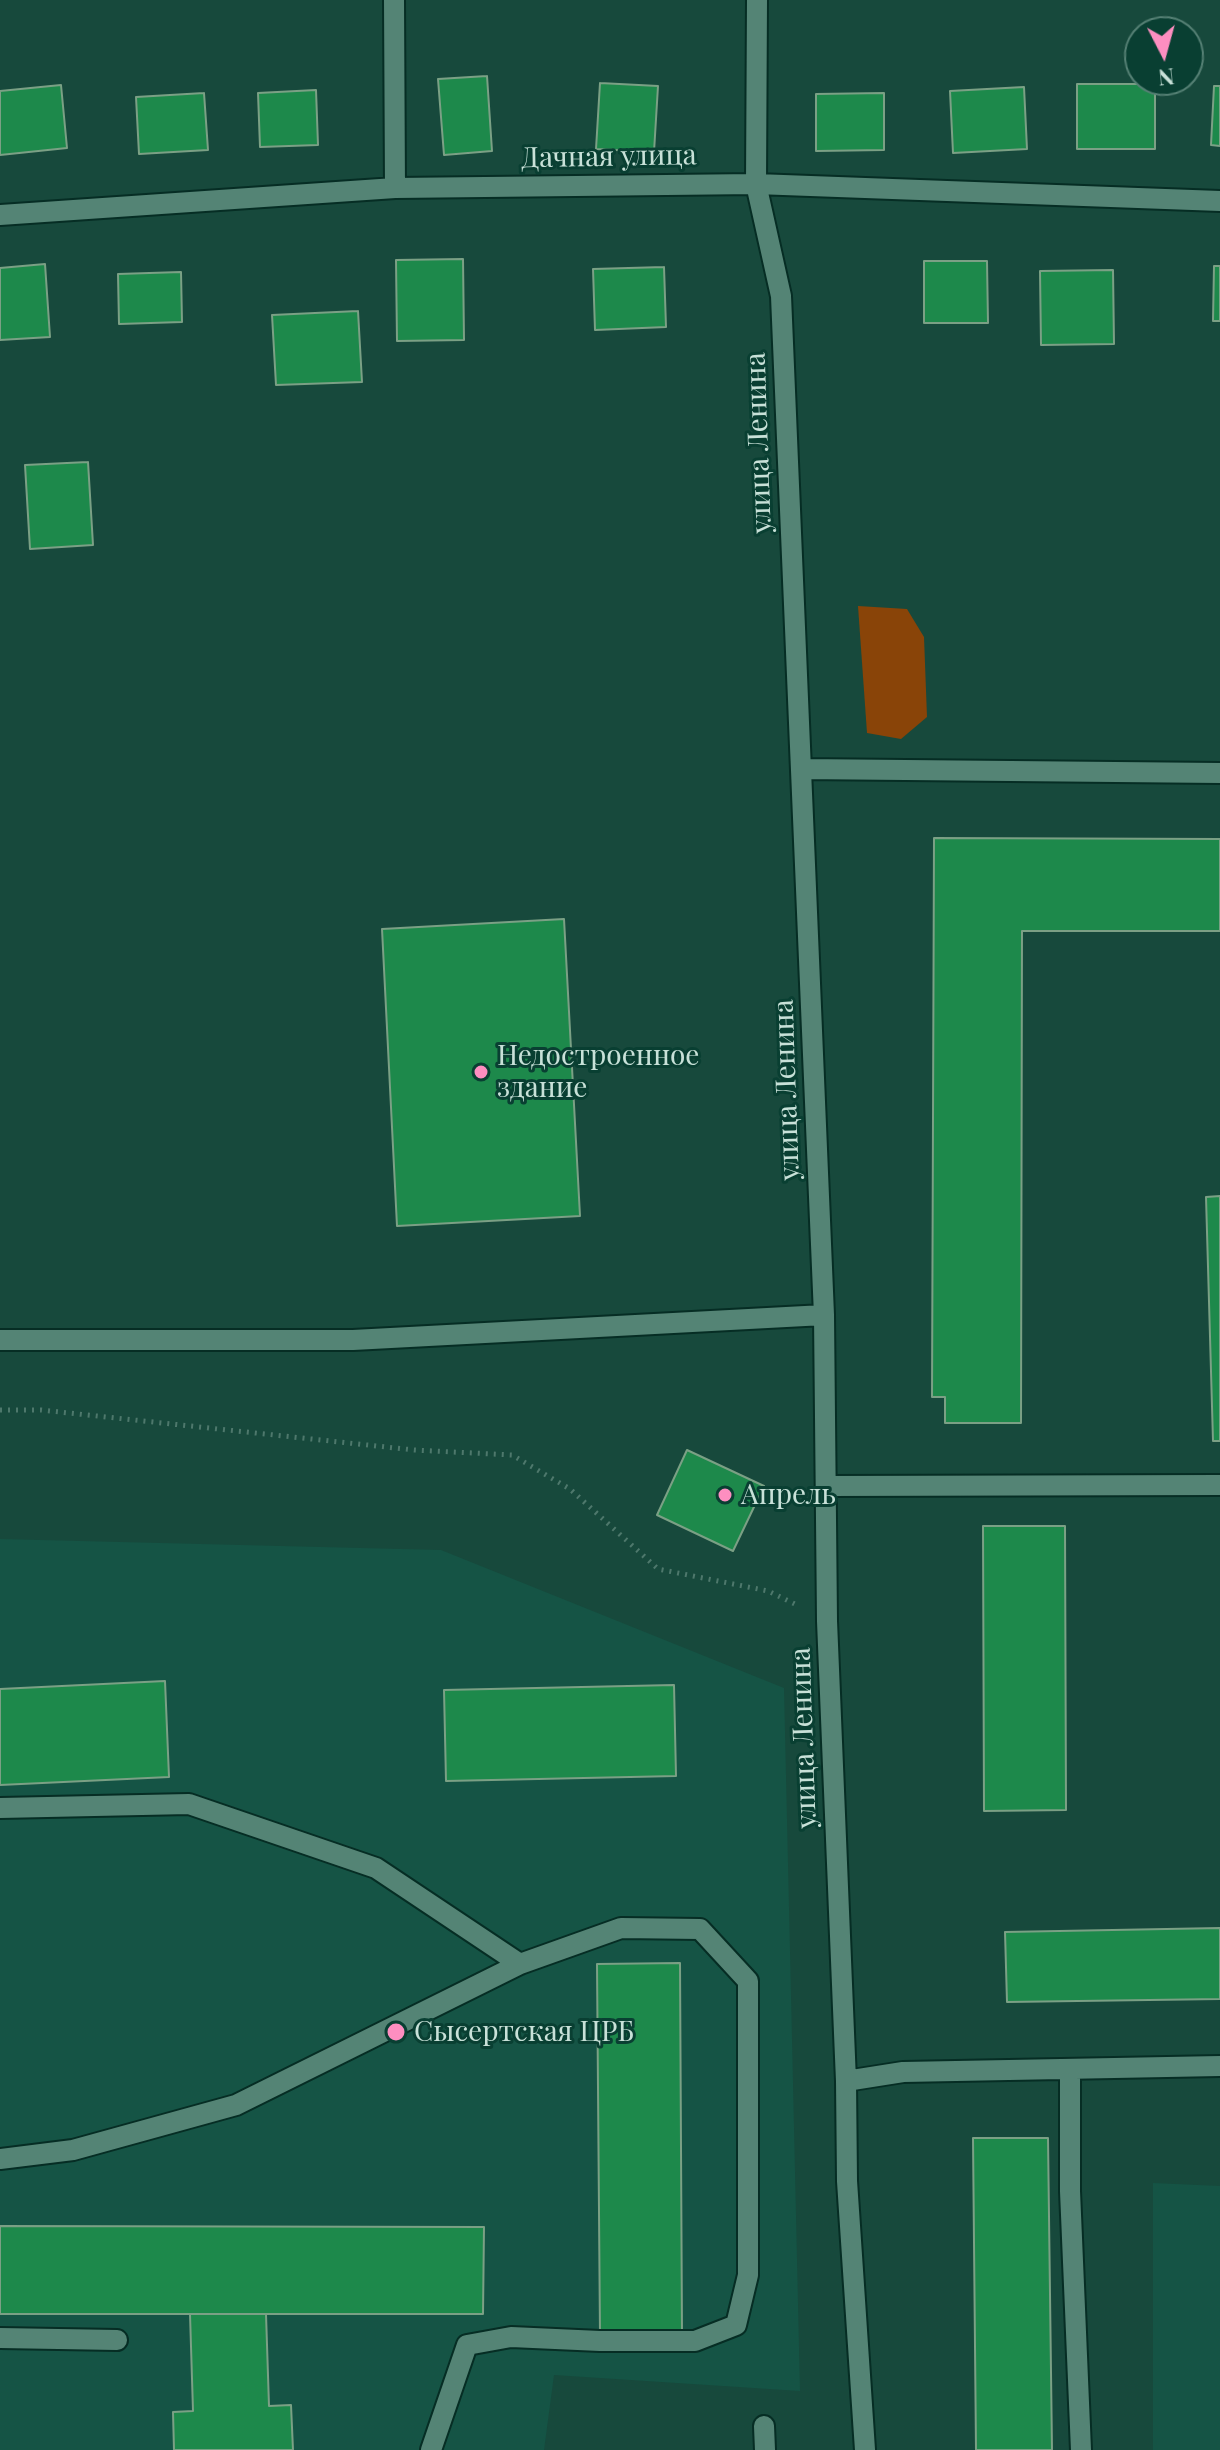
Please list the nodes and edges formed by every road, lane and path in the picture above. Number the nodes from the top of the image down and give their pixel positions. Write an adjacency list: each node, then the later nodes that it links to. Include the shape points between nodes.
1 (394, 0): 4 (street)
2 (757, 0): 3 (street, улица Ленина)
3 (756, 184): 4 (street, Дачная улица); 5 (street, Дачная улица); 7 (street, улица Ленина, via 781,296)
4 (395, 188): 6 (street, Дачная улица)
5 (1220, 201)
6 (0, 215)
7 (801, 769): 8 (street); 9 (street, улица Ленина)
8 (1220, 773)
9 (824, 1315): 10 (street, via 353,1340); 13 (street, улица Ленина)
10 (0, 1340)
11 (0, 1410): 14 (path, via 512,1455 570,1489 658,1569 768,1591)
12 (1220, 1485): 13 (street)
13 (827, 1486): 14 (street, улица Ленина)
14 (827, 1621): 19 (street, улица Ленина)
15 (0, 1808): 16 (street, via 189,1804 376,1868)
16 (520, 1964): 20 (street, via 236,2105 73,2150); 24 (street, via 621,1928 700,1929 748,1981 748,2275 736,2325 695,2341 511,2337 467,2345)
17 (1220, 2066): 18 (street)
18 (1070, 2069): 19 (street, via 903,2072); 27 (street)
19 (846, 2081): 26 (street, улица Ленина, via 847,2181)
20 (0, 2159)
21 (0, 2338): 22 (street)
22 (117, 2340)
23 (764, 2426): 25 (street)
24 (431, 2450)
25 (765, 2450)
26 (865, 2450)
27 (1081, 2450)

